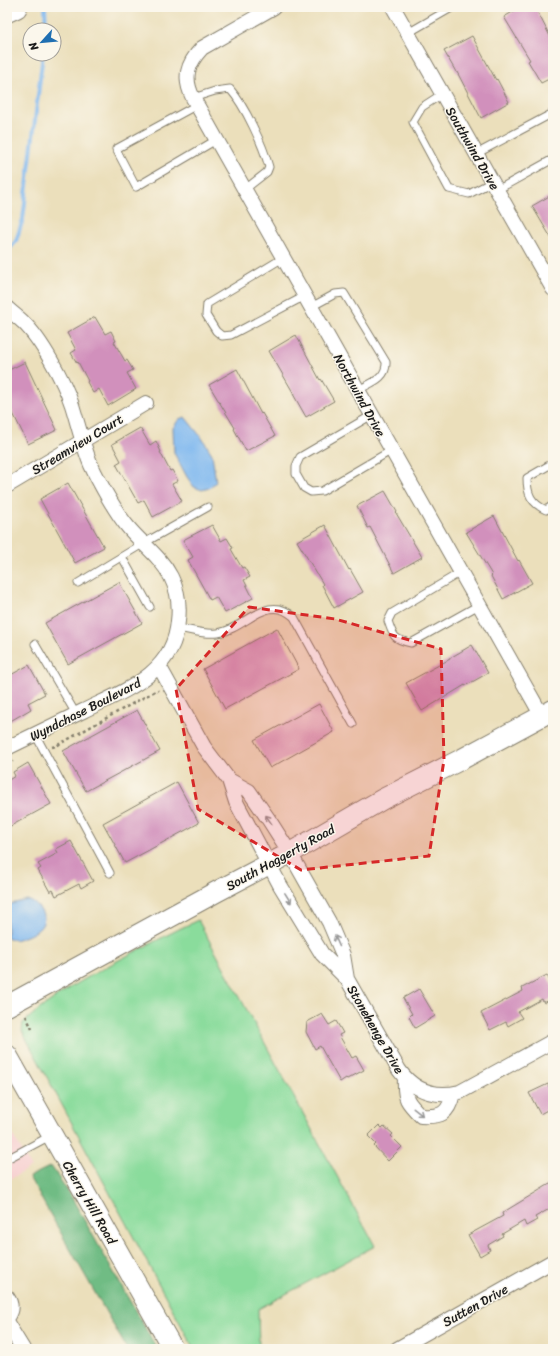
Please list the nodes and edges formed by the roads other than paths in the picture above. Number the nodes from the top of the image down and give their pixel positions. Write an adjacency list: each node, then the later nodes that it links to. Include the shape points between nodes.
1 (15, 7): 5 (highway)
2 (274, 7): 8 (street, Northwind Drive, via 202,48 194,56 187,77 188,88)
3 (393, 7): 6 (street, Southwind Drive)
4 (453, 7): 6 (lane)
5 (7, 11)
6 (408, 33): 7 (street, Southwind Drive)
7 (442, 94): 11 (street, Southwind Drive); 13 (lane, via 422,107 412,122 449,189 469,194)
8 (195, 102): 10 (street, Northwind Drive); 10 (lane, via 116,149 136,187); 14 (lane, via 215,91 230,89 237,97 265,151 269,167 267,172)
9 (553, 113): 11 (lane)
10 (216, 140): 14 (street, Northwind Drive)
11 (476, 154): 13 (street, Southwind Drive)
12 (553, 159): 13 (lane)
13 (494, 186): 16 (street, Southwind Drive)
14 (244, 190): 15 (street, Northwind Drive)
15 (283, 258): 17 (street, Northwind Drive); 17 (lane, via 207,304 206,315 222,336 231,335)
16 (553, 289)
17 (308, 302): 19 (street, Northwind Drive); 19 (lane, via 344,293 386,362 382,377)
18 (7, 308): 22 (street, Wyndchase Boulevard, via 37,337 64,385)
19 (358, 390): 21 (street, Northwind Drive)
20 (146, 403): 22 (street, Streamview Court)
21 (372, 415): 23 (street, Northwind Drive); 23 (lane, via 300,457 296,474 304,488 311,492 322,491)
22 (83, 440): 25 (street, Streamview Court); 28 (street, Wyndchase Boulevard, via 91,465 117,511 127,526)
23 (392, 450): 30 (street, Northwind Drive)
24 (553, 463): 26 (lane, via 527,478 527,489 536,505 546,510)
25 (7, 486)
26 (553, 506)
27 (208, 507): 28 (lane)
28 (144, 543): 29 (lane); 34 (street, Wyndchase Boulevard, via 172,578 180,608)
29 (122, 557): 31 (lane); 33 (lane)
30 (461, 572): 32 (street, Northwind Drive); 32 (lane, via 392,613 388,621 392,633 400,641 411,643)
31 (78, 583)
32 (479, 605): 37 (street, Northwind Drive)
33 (150, 607)
34 (178, 628): 36 (street, Wyndchase Boulevard, via 175,642); 39 (lane, via 218,633 234,628 268,609 279,608 287,611 294,617)
35 (35, 644): 38 (lane)
36 (159, 666): 38 (street, Wyndchase Boulevard, via 144,680); 42 (street, via 204,747)
37 (547, 713): 43 (main road, South Haggerty Road, via 383,799)
38 (76, 714): 40 (street, Wyndchase Boulevard)
39 (353, 724)
40 (36, 734): 41 (street, Wyndchase Boulevard); 45 (lane)
41 (7, 748)
42 (230, 780): 43 (street, one-way to 42, via 249,791); 44 (street, via 236,802)
43 (290, 853): 44 (main road, South Haggerty Road); 46 (street, Stonehenge Drive, one-way to 43, via 343,955 329,922)
44 (269, 864): 46 (street, Stonehenge Drive, one-way to 46, via 322,954); 47 (main road, South Haggerty Road)
45 (110, 873)
46 (346, 979): 50 (street, Stonehenge Drive)
47 (7, 1006)
48 (553, 1041): 51 (street, Stonehenge Drive)
49 (7, 1055): 52 (main road, Cherry Hill Road)
50 (405, 1079): 51 (street, Stonehenge Drive, via 428,1092); 51 (street, Stonehenge Drive, one-way to 51, via 404,1094 408,1103 421,1116 435,1117 445,1112)
51 (453, 1094)
52 (52, 1134): 53 (lane); 59 (main road, Cherry Hill Road)
53 (7, 1159)
54 (553, 1261): 60 (street, Sutten Drive)
55 (7, 1296): 56 (street, via 11,1311)
56 (7, 1317)
57 (7, 1323): 58 (street)
58 (23, 1349)
59 (173, 1349)
60 (397, 1349)

